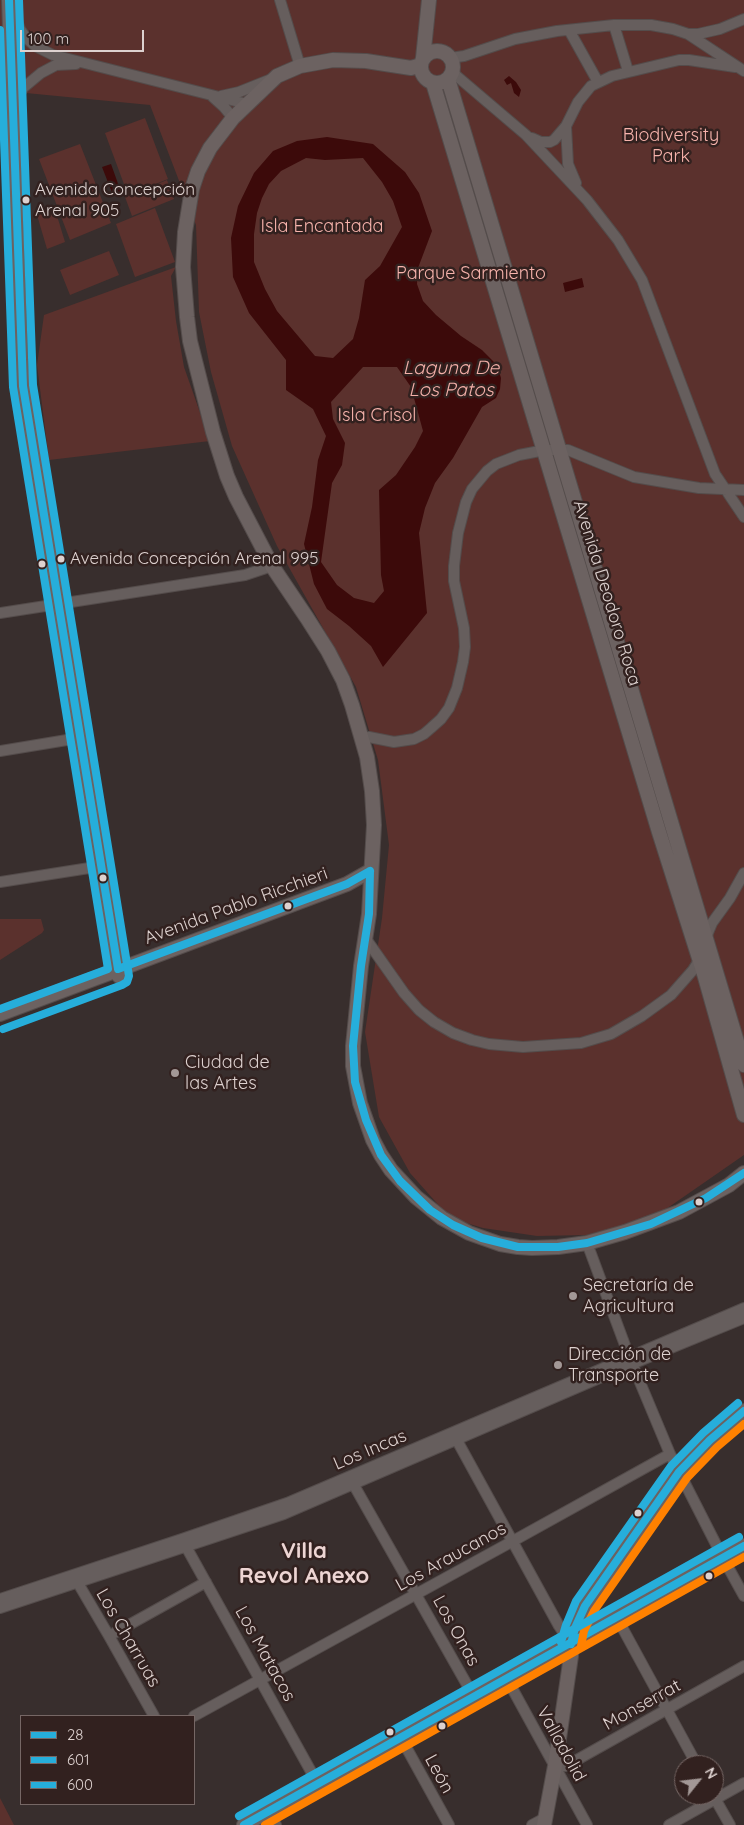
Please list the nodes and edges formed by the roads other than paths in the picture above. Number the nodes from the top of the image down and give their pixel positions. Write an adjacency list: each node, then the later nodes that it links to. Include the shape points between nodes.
1 (10, 0): 12 (street, via 20,29 35,46 53,55); 21 (main road)
2 (280, 0): 13 (street)
3 (429, 0): 5 (main road)
4 (744, 19): 8 (street, via 720,29)
5 (426, 24): 10 (main road); 11 (main road, Avenida Deodoro Roca)
6 (614, 25): 7 (street); 8 (street, via 651,26); 15 (street)
7 (569, 30): 11 (street, via 515,39); 17 (street)
8 (688, 34): 14 (street)
9 (0, 54): 31 (main road, via 5,72 16,368)
10 (422, 62): 11 (main road, via 430,53); 13 (main road, via 412,68 348,59); 18 (main road, via 425,78)
11 (447, 65): 18 (main road, via 438,83); 24 (street); 26 (main road, Avenida Deodoro Roca)
12 (92, 66): 19 (street); 21 (street, via 65,64 48,69 23,88)
13 (300, 66): 16 (main road)
14 (741, 70): 15 (street, via 679,60)
15 (628, 71): 17 (street)
16 (277, 76): 19 (street, via 239,92); 20 (main road)
17 (598, 82): 23 (street, via 584,93)
18 (433, 83): 26 (main road, Avenida Deodoro Roca)
19 (213, 97): 20 (street); 22 (street)
20 (247, 104): 22 (main road)
21 (12, 106): 31 (main road, via 22,372)
22 (233, 118): 30 (main road, via 210,148 192,189 183,267 187,317 192,354 227,476)
23 (566, 126): 24 (street, via 554,140 546,143); 25 (street, via 570,173)
24 (526, 135): 25 (street)
25 (581, 193): 27 (street, via 606,222 642,280 715,474)
26 (552, 450): 27 (street, via 568,450 634,477); 34 (street, via 519,455 496,464 478,480 466,502 454,566 465,647 457,688 449,708 431,728 414,739 394,742); 41 (main road, Avenida Deodoro Roca); 43 (main road, Avenida Deodoro Roca, via 657,824)
27 (725, 490): 28 (street); 29 (street)
28 (744, 490)
29 (744, 517)
30 (272, 566): 31 (street, via 245,575); 34 (main road, via 328,651 343,680)
31 (55, 605): 32 (street); 33 (main road)
32 (0, 613)
33 (77, 738): 35 (street); 36 (main road)
34 (362, 738): 37 (main road, via 372,791 374,825)
35 (0, 751)
36 (99, 866): 39 (street); 44 (main road)
37 (370, 871): 40 (main road); 44 (main road, Avenida Pablo Ricchieri, via 347,884)
38 (744, 873): 41 (street)
39 (0, 882)
40 (369, 887): 42 (main road); 44 (main road, Avenida Pablo Ricchieri, via 356,887)
41 (706, 937): 43 (street); 47 (main road, Avenida Deodoro Roca)
42 (366, 939): 43 (street, via 404,993 434,1022 472,1040 523,1047 581,1043 611,1034 671,994); 50 (main road, via 356,1008 353,1066 373,1140 391,1170 430,1210 482,1238 532,1248)
43 (700, 960): 48 (main road, Avenida Deodoro Roca)
44 (116, 974): 45 (main road, Avenida Pablo Ricchieri); 46 (main road, Avenida Pablo Ricchieri)
45 (0, 1014)
46 (0, 1020)
47 (744, 1065)
48 (744, 1115)
49 (744, 1174): 50 (main road, via 679,1212)
50 (587, 1243): 53 (street)
51 (744, 1308): 53 (street, Los Incas)
52 (744, 1318): 53 (street, Los Incas)
53 (630, 1360): 56 (street, Los Incas); 58 (street)
54 (744, 1411): 57 (main road)
55 (744, 1421): 57 (main road)
56 (455, 1436): 60 (street, Los Incas); 61 (street)
57 (710, 1440): 59 (main road)
58 (670, 1454): 59 (street); 61 (street, Los Araucanos)
59 (679, 1472): 64 (street); 73 (main road, via 585,1606)
60 (351, 1481): 62 (street, Los Incas); 67 (street, Los Onas)
61 (514, 1542): 67 (street, Los Araucanos); 73 (street)
62 (184, 1544): 65 (street, Los Incas); 66 (street, Los Matacos)
63 (744, 1546): 64 (main road)
64 (723, 1558): 68 (street); 71 (main road)
65 (76, 1579): 69 (street, Los Incas); 70 (street, Los Incas); 72 (street, Los Charruas)
66 (206, 1582): 72 (street); 76 (street, Los Matacos)
67 (417, 1594): 76 (street, Los Araucanos); 77 (street, Los Onas)
68 (744, 1596)
69 (0, 1599)
70 (0, 1608)
71 (617, 1618): 73 (main road); 78 (street)
72 (109, 1636): 79 (street, Los Charruas)
73 (571, 1644): 75 (main road); 83 (main road)
74 (744, 1666): 78 (street, Monserrat)
75 (507, 1679): 77 (main road); 83 (street, Valladolid)
76 (260, 1680): 80 (street, Los Araucanos); 85 (street, Los Matacos)
77 (474, 1698): 81 (main road)
78 (667, 1710): 82 (street); 83 (street, Monserrat, via 566,1766)
79 (153, 1715)
80 (195, 1715)
81 (402, 1738): 85 (main road); 93 (street, León)
82 (692, 1755)
83 (555, 1766): 90 (main road); 95 (street, Valladolid)
84 (744, 1783): 86 (street)
85 (318, 1784): 89 (main road)
86 (724, 1792)
87 (701, 1805): 96 (street)
88 (719, 1805): 97 (street)
89 (268, 1811): 91 (main road); 92 (street)
90 (545, 1821): 94 (street)
91 (244, 1825)
92 (276, 1825)
93 (449, 1825)
94 (532, 1825)
95 (587, 1825)
96 (669, 1825)
97 (730, 1825)

